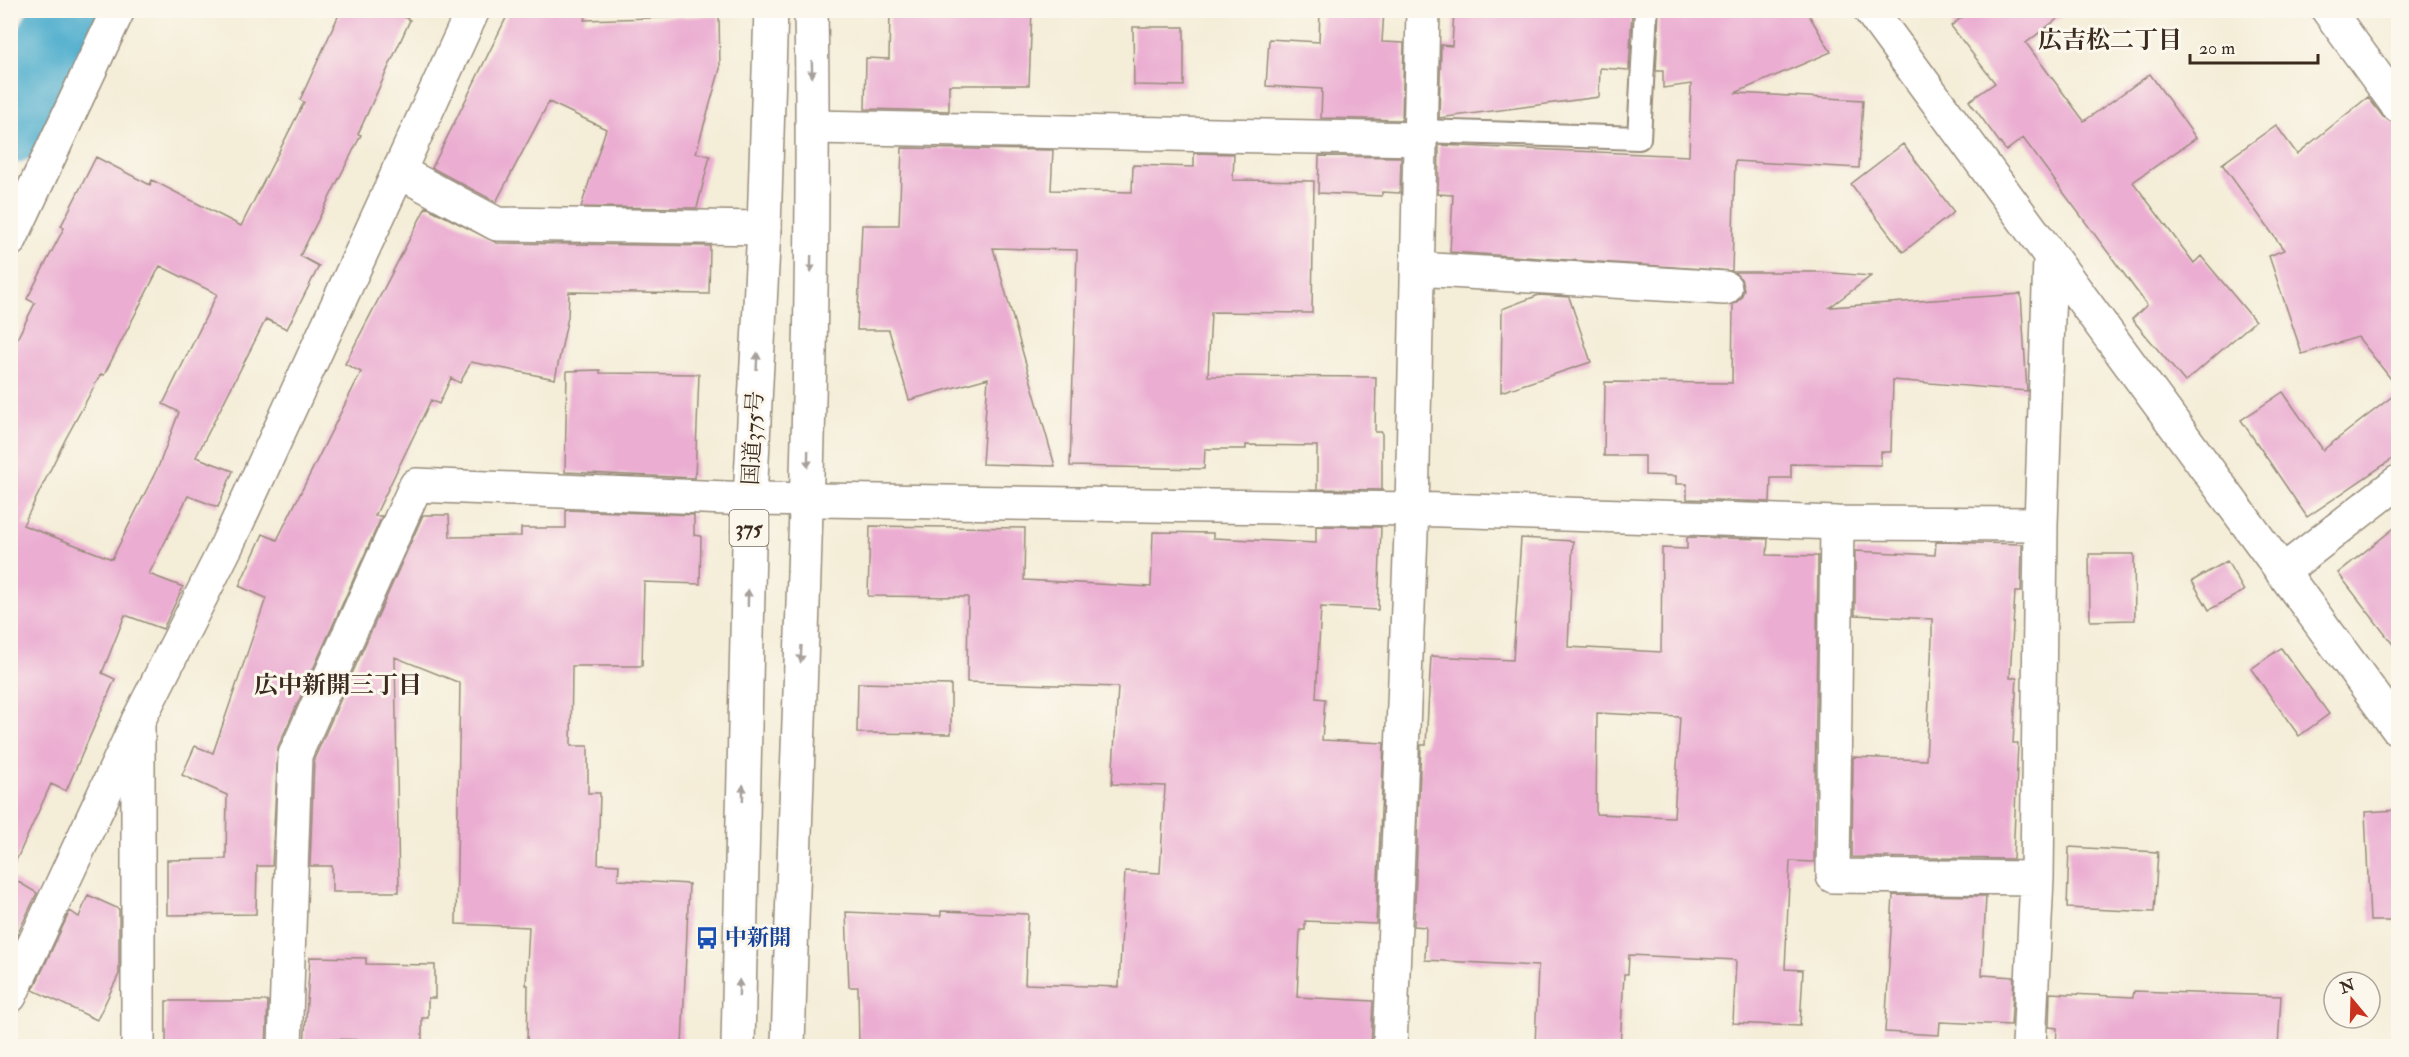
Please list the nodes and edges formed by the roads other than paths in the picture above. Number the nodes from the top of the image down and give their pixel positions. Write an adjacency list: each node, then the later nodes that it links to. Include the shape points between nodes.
1 (118, 10): 14 (main road)
2 (473, 10): 12 (main road)
3 (771, 10): 13 (main road, 国道375号 / 375)
4 (811, 10): 10 (main road, one-way to 10)
5 (1423, 10): 11 (main road)
6 (1646, 10): 11 (lane, via 1639,138)
7 (1870, 10): 15 (main road)
8 (2328, 10): 9 (main road)
9 (2398, 106)
10 (813, 127): 11 (main road); 20 (main road, one-way to 20)
11 (1420, 135): 16 (main road)
12 (398, 171): 13 (main road, via 497,224); 25 (main road, via 226,547)
13 (764, 228): 19 (main road, 国道375号 / 375, one-way to 13)
14 (10, 240)
15 (2050, 259): 23 (main road); 24 (main road)
16 (1418, 269): 17 (main road); 21 (main road)
17 (1725, 288)
18 (2398, 482): 24 (main road)
19 (750, 499): 20 (main road); 30 (main road, via 416,485 295,755); 31 (main road, 国道375号 / 375, one-way to 19)
20 (807, 500): 21 (main road); 32 (main road, one-way to 32)
21 (1412, 509): 22 (main road); 33 (main road)
22 (1837, 523): 23 (main road); 27 (main road, via 1833,876)
23 (2041, 524): 27 (main road)
24 (2282, 572): 26 (main road)
25 (138, 721): 28 (main road); 29 (main road)
26 (2398, 729)
27 (2037, 878): 34 (main road)
28 (10, 996)
29 (138, 1047)
30 (285, 1047)
31 (738, 1047)
32 (788, 1047)
33 (1390, 1047)
34 (2029, 1047)

